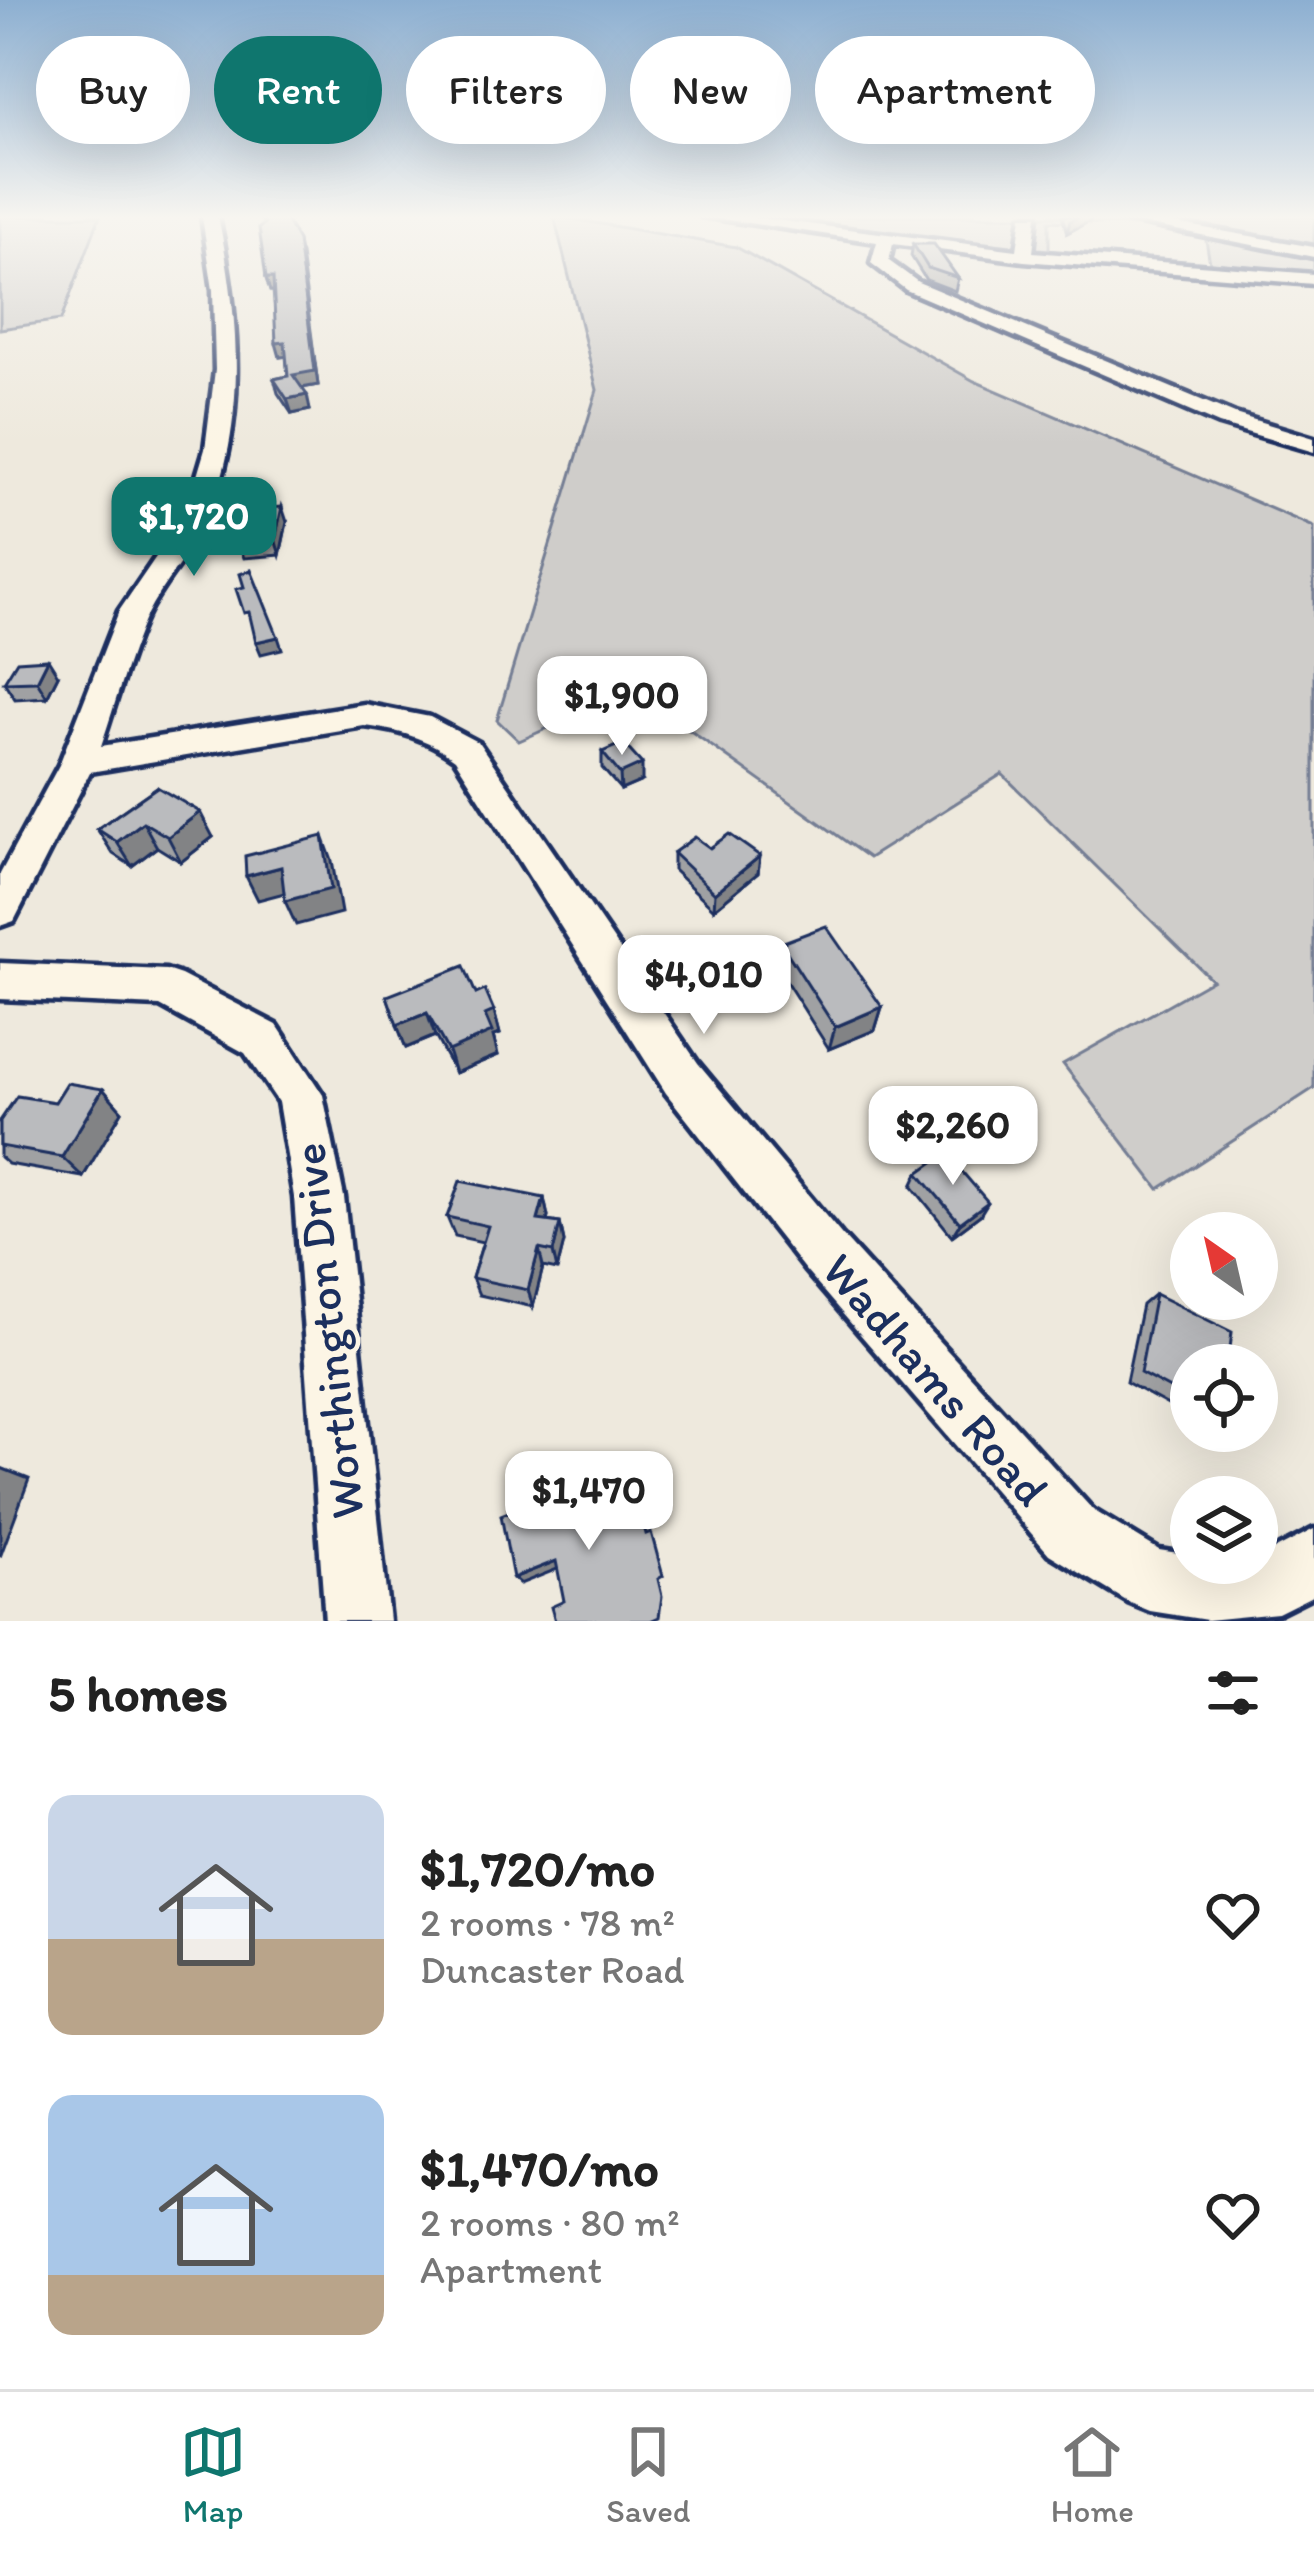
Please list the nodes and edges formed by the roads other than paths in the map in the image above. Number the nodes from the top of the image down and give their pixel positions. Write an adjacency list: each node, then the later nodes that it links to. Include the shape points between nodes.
1 (222, 292): 4 (street, via 218,450 195,516 135,608)
2 (925, 292): 3 (street, via 1227,418)
3 (1314, 445)
4 (78, 762): 5 (street); 7 (street, Wadhams Road, via 351,716 397,718 454,740 682,1078 823,1252 1071,1532 1150,1580 1207,1588 1277,1582)
5 (0, 910)
6 (0, 981): 8 (street, Worthington Drive, via 166,988 261,1039 300,1095 319,1197)
7 (1314, 1560)
8 (357, 1621)

